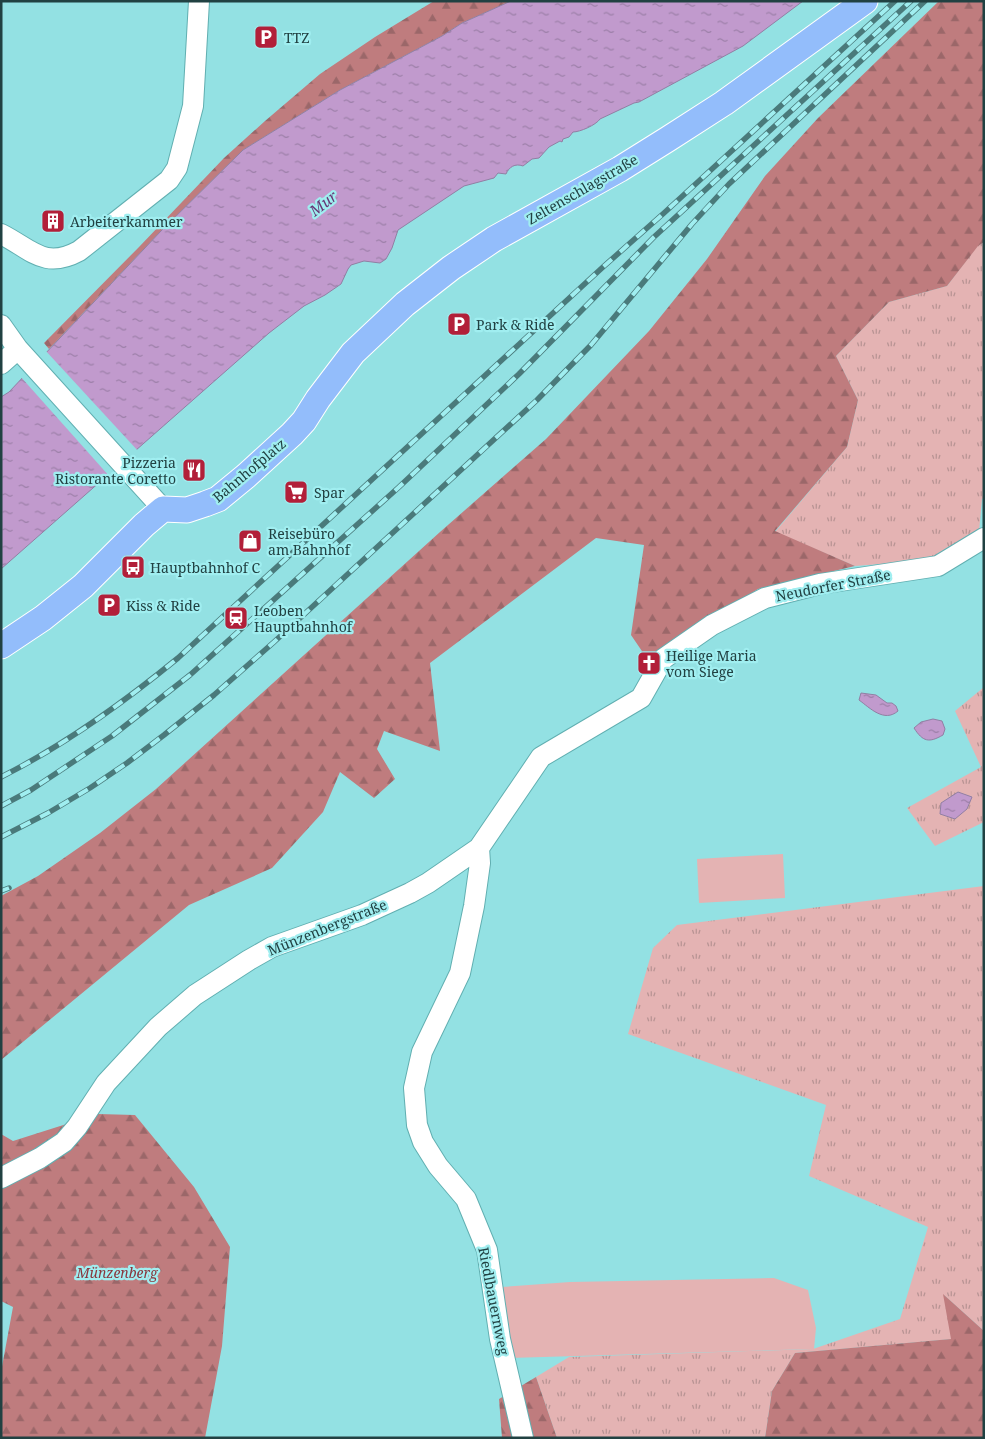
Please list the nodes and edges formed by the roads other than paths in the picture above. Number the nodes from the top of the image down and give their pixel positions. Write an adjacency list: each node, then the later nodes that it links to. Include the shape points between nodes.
1 (199, 1): 3 (street, via 194,106 177,168 169,180 66,258 45,258)
2 (865, 1): 7 (main road, Zeltenschlagstraße, via 724,103 620,169 494,239 451,268 405,304 353,353)
3 (1, 234)
4 (1, 325): 5 (street)
5 (23, 355): 6 (street); 8 (street)
6 (1, 364)
7 (318, 399): 8 (main road, Bahnhofplatz, via 292,434 218,499 187,510)
8 (163, 509): 10 (main road, via 83,586)
9 (984, 538): 11 (street, Neudorfer Straße, via 938,566 820,584 765,598 712,625 663,659 641,698 541,757)
10 (1, 646)
11 (479, 848): 12 (street, Münzenbergstraße, via 410,893 351,920 272,947 195,995 158,1027 106,1083 64,1142); 13 (street, Riedlbauernweg, via 476,897 460,973 422,1052 414,1088 422,1142 466,1199 486,1250 500,1339)
12 (1, 1178)
13 (523, 1438)

